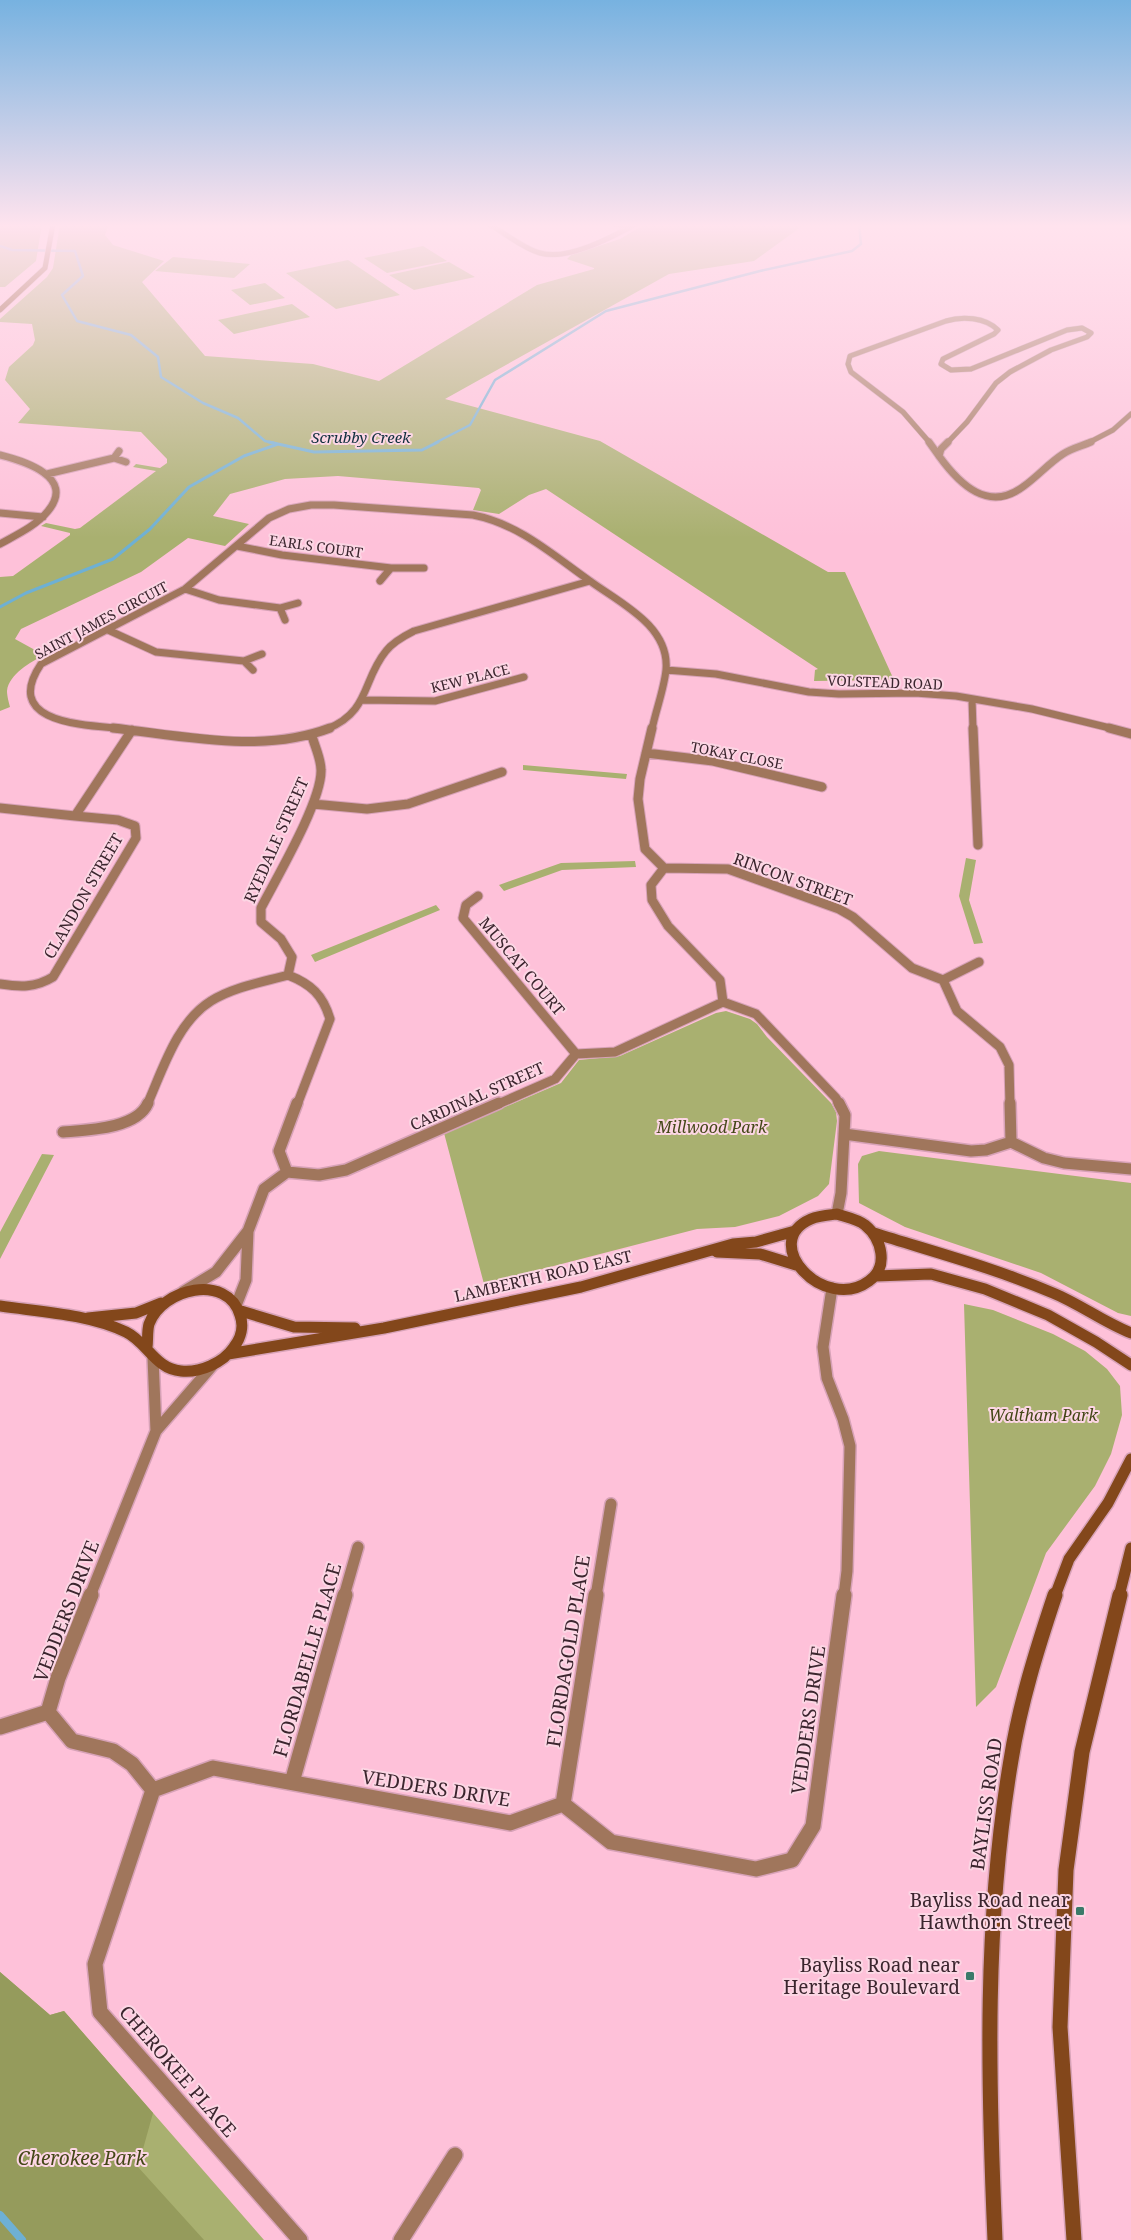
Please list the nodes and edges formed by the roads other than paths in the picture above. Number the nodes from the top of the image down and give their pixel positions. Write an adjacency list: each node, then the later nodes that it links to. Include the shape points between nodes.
1 (927, 329): 8 (street, via 850,356 848,364 851,372 918,427)
2 (997, 329): 3 (street, via 994,334 943,359 941,364 951,370 971,369)
3 (1074, 329)
4 (1087, 329): 8 (street, via 1091,332 1087,337 1051,350 996,383)
5 (1131, 414): 8 (street, via 1111,432 1061,455 1019,491 1007,495 980,494 968,489 958,482)
6 (119, 451): 9 (street)
7 (0, 455): 11 (street, via 39,467)
8 (939, 456)
9 (114, 458): 10 (street); 11 (street)
10 (126, 462)
11 (47, 474): 13 (street, via 56,494)
12 (0, 513): 13 (street)
13 (43, 517): 14 (street)
14 (0, 544)
15 (237, 546): 16 (street, EARLS COURT, via 282,555); 19 (street, SAINT JAMES CIRCUIT, via 269,518 289,509 310,505 334,504 473,516 515,528); 20 (street, SAINT JAMES CIRCUIT)
16 (391, 568): 17 (street, EARLS COURT); 18 (street)
17 (424, 568)
18 (380, 580)
19 (591, 582): 28 (street, SAINT JAMES CIRCUIT, via 655,630 666,657); 33 (street, via 414,631 396,640 384,651)
20 (185, 589): 22 (street, via 219,600); 24 (street, SAINT JAMES CIRCUIT)
21 (298, 602): 22 (street)
22 (280, 608): 23 (street)
23 (285, 620)
24 (108, 630): 26 (street, via 156,652); 30 (street, SAINT JAMES CIRCUIT, via 41,664 27,677)
25 (262, 654): 26 (street)
26 (244, 661): 27 (street)
27 (253, 670)
28 (666, 670): 32 (street, VOLSTEAD ROAD, via 722,674 773,687 811,692 894,691); 37 (street)
29 (524, 677): 33 (street, KEW PLACE, via 435,701)
30 (24, 685)
31 (24, 699): 34 (street, via 26,706 38,717)
32 (972, 699): 35 (street, VOLSTEAD ROAD, via 1053,713); 43 (street)
33 (362, 700): 36 (street, via 346,718)
34 (132, 730): 36 (street, via 254,743); 42 (street)
35 (1131, 734)
36 (312, 736): 40 (street, RYEDALE STREET, via 321,768 320,785)
37 (646, 753): 39 (street, TOKAY CLOSE, via 713,761); 44 (street, via 638,799 645,849)
38 (502, 772): 40 (street, via 408,804 367,809)
39 (822, 787)
40 (313, 804): 47 (street, RYEDALE STREET, via 261,908 260,922 280,939 292,957)
41 (1, 809): 42 (street)
42 (75, 816): 49 (street, CLANDON STREET, via 118,820 135,826 136,838 53,977 40,986)
43 (978, 845)
44 (664, 868): 48 (street, RINCON STREET, via 728,869 839,910 853,917 912,968); 50 (street, via 651,885 652,900 668,926 720,980)
45 (478, 896): 51 (street, MUSCAT COURT, via 466,905 463,918)
46 (979, 962): 48 (street)
47 (288, 975): 52 (street, via 213,1000 198,1010 186,1022 145,1110 135,1119 121,1125); 56 (street, via 307,981 325,1002 330,1019 279,1151)
48 (943, 980): 54 (street, via 957,1011 1000,1048 1009,1065)
49 (0, 984)
50 (724, 1002): 51 (street, via 614,1052); 53 (street, via 756,1014 836,1098 845,1115)
51 (576, 1054): 56 (street, CARDINAL STREET, via 555,1078 346,1170 319,1175)
52 (63, 1132)
53 (844, 1134): 54 (street, via 971,1152); 57 (street)
54 (1011, 1142): 55 (street, via 1057,1162)
55 (1131, 1169)
56 (287, 1172): 58 (street, via 264,1189)
57 (837, 1214): 59 (street, LAMBERTH ROAD EAST, via 812,1217); 60 (street, LAMBERTH ROAD EAST, via 864,1224)
58 (248, 1231): 65 (street, via 216,1272); 68 (street, via 246,1280)
59 (795, 1231): 61 (street, LAMBERTH ROAD EAST); 62 (street, via 791,1253)
60 (874, 1234): 63 (street, via 883,1255 882,1266); 71 (street, LAMBERTH ROAD EAST, via 998,1270 1059,1295 1112,1326)
61 (709, 1251): 62 (street, LAMBERTH ROAD EAST, via 760,1254); 70 (street, LAMBERTH ROAD EAST, via 581,1287)
62 (796, 1265): 64 (street, LAMBERTH ROAD EAST, via 811,1280)
63 (876, 1276): 64 (street, LAMBERTH ROAD EAST, via 857,1287); 75 (street, LAMBERTH ROAD EAST, via 931,1274 985,1289 1048,1315)
64 (832, 1288): 85 (street, VEDDERS DRIVE, via 823,1347 827,1378 850,1446 846,1571 813,1826 792,1860 756,1869 611,1842)
65 (181, 1293): 66 (street); 68 (street, via 212,1290 226,1295)
66 (167, 1300): 69 (street, via 136,1313); 72 (street, via 148,1324 146,1333)
67 (0, 1306): 69 (street)
68 (239, 1307): 70 (street, LAMBERTH ROAD EAST, via 294,1327); 73 (street, via 242,1332)
69 (85, 1318): 72 (street, via 128,1332)
70 (384, 1328): 73 (street, LAMBERTH ROAD EAST)
71 (1131, 1333)
72 (150, 1352): 74 (street, via 163,1366 178,1371); 76 (street, VEDDERS DRIVE)
73 (228, 1354): 74 (street)
74 (213, 1365): 76 (street, VEDDERS DRIVE)
75 (1131, 1365)
76 (156, 1431): 81 (street, VEDDERS DRIVE, via 58,1678)
77 (1131, 1459): 89 (street, BAYLISS ROAD, via 1099,1517 1069,1560 1051,1606 1014,1739 1005,1788 990,1981)
78 (611, 1504): 85 (street, FLORDAGOLD PLACE)
79 (358, 1547): 83 (street, FLORDABELLE PLACE)
80 (1131, 1548): 90 (street, via 1082,1752 1066,1870 1060,2027)
81 (48, 1712): 82 (street); 84 (street, via 72,1741 113,1751 132,1764)
82 (0, 1727)
83 (292, 1782): 84 (street, VEDDERS DRIVE, via 213,1768); 85 (street, VEDDERS DRIVE, via 510,1823)
84 (153, 1790): 87 (street, CHEROKEE PLACE, via 95,1964 100,2012)
85 (563, 1804)
86 (455, 2155): 88 (street)
87 (300, 2240)
88 (401, 2240)
89 (995, 2240)
90 (1074, 2240)

